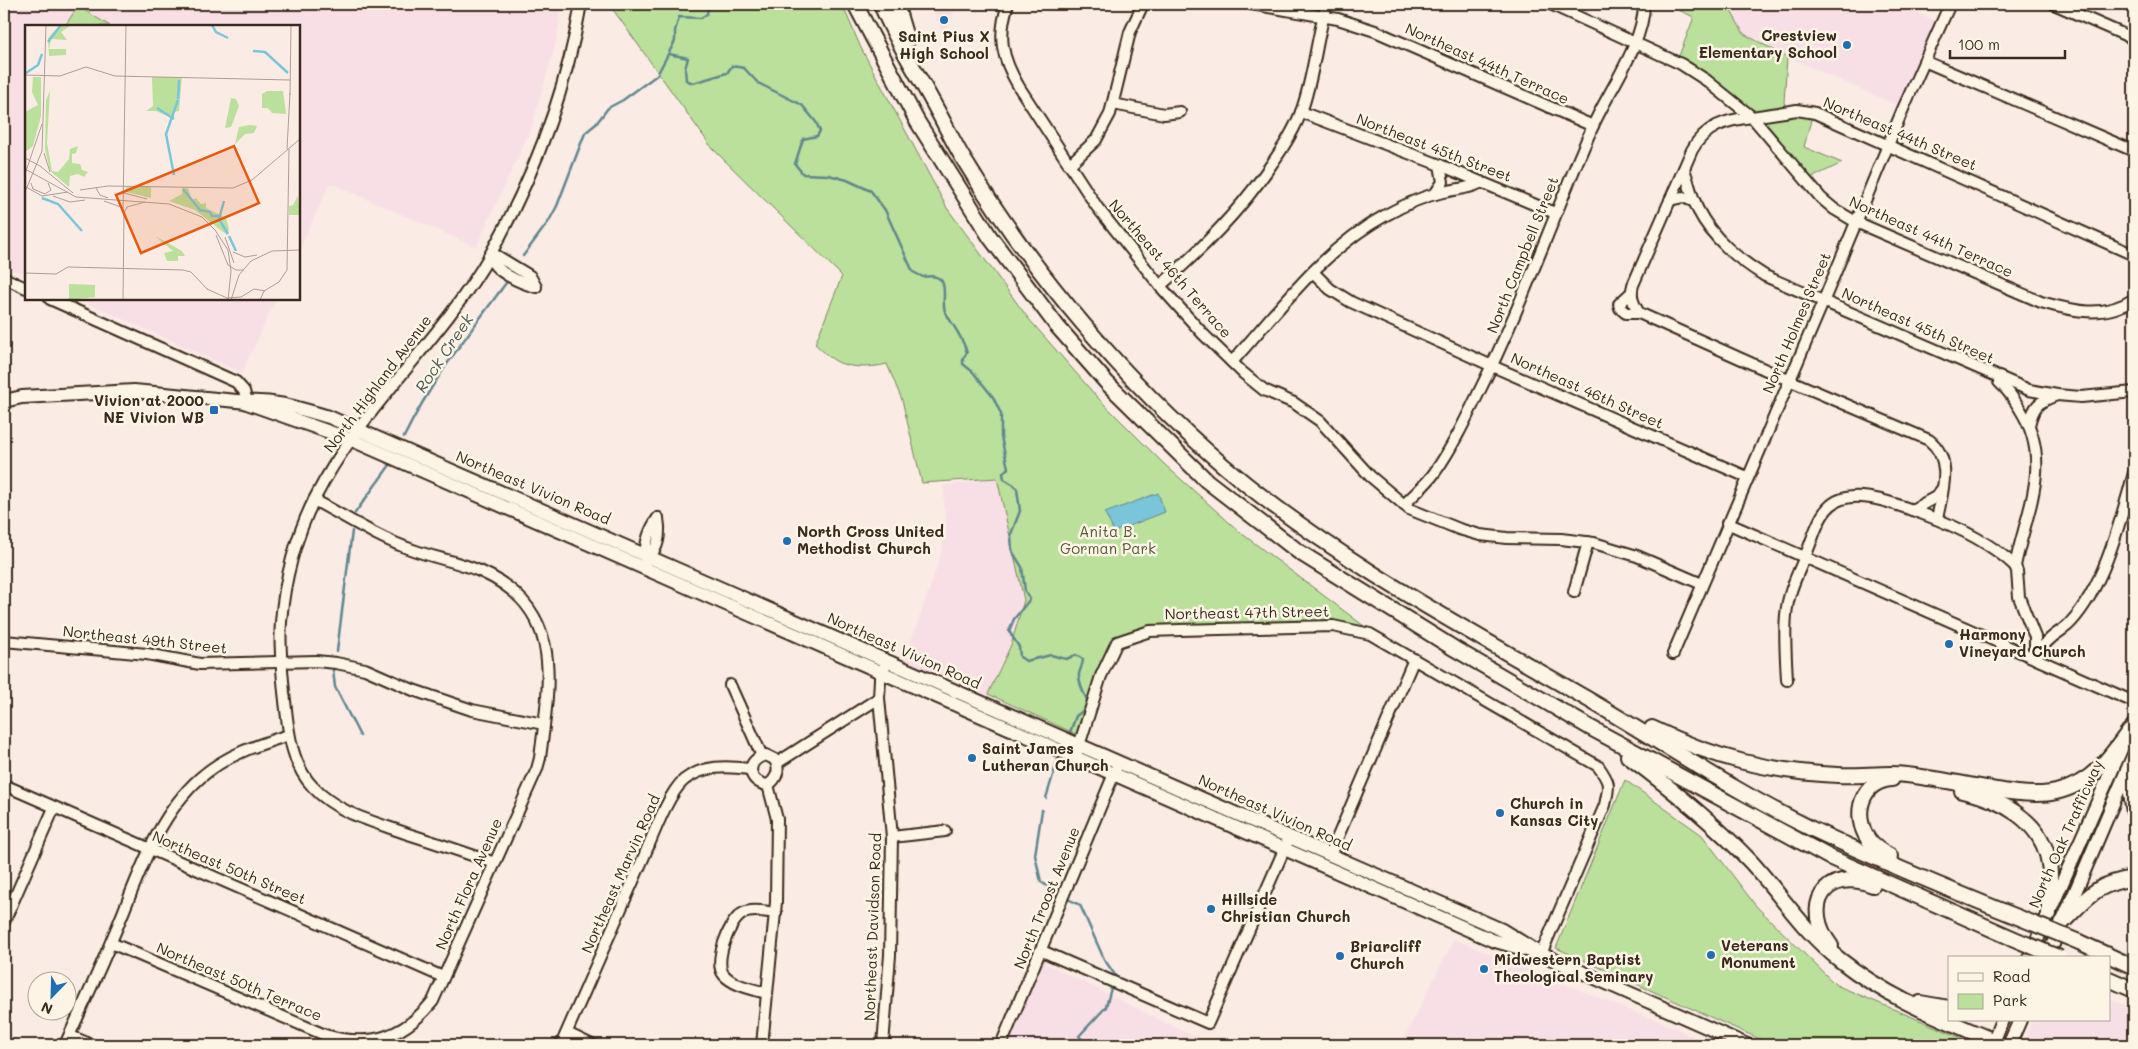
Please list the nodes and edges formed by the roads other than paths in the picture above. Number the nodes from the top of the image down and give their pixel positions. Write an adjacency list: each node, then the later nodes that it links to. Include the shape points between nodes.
1 (581, 4): 51 (street, North Highland Avenue, via 567,68 543,146 512,214 489,256 448,316)
2 (855, 4): 84 (highway, via 917,121 990,237 1057,326 1107,383 1206,481 1299,552 1454,649)
3 (881, 4): 17 (highway)
4 (896, 4): 17 (highway)
5 (1008, 4): 25 (street, Northeast 46th Terrace, via 1002,41 1007,67)
6 (1143, 4): 18 (street, via 1130,32)
7 (1251, 4): 13 (street, Northeast 44th Terrace)
8 (1327, 4): 13 (street)
9 (1550, 4): 15 (street)
10 (1644, 4): 15 (street, North Campbell Street)
11 (1950, 4): 16 (street, North Holmes Street)
12 (2054, 4): 14 (street)
13 (1323, 16): 20 (street); 22 (street, Northeast 44th Terrace, via 1375,31)
14 (2134, 39)
15 (1636, 42): 21 (street, via 1706,80); 22 (street, North Campbell Street)
16 (1924, 61): 23 (street, North Holmes Street); 24 (street)
17 (917, 72): 82 (highway, via 965,162 1015,236 1116,362 1165,412 1262,496 1380,578)
18 (1113, 104): 19 (street, via 1164,114); 25 (street, via 1096,140)
19 (1180, 112)
20 (1301, 112): 26 (street, Northeast 45th Street); 37 (street, via 1286,144 1242,203 1202,249)
21 (1752, 117): 23 (street, Northeast 44th Street, via 1797,110 1815,113); 27 (street, Northeast 44th Street, via 1717,124 1709,130 1697,141); 33 (street, Northeast 44th Terrace, via 1821,198)
22 (1592, 126): 32 (street, North Campbell Street)
23 (1888, 144): 33 (street, North Holmes Street); 34 (street, Northeast 44th Street)
24 (2134, 151)
25 (1069, 165): 37 (street, Northeast 46th Terrace, via 1097,207)
26 (1440, 165): 28 (street, Northeast 45th Street); 29 (street, via 1443,182)
27 (1684, 169): 30 (street, Northeast 44th Street); 31 (street, Northeast 45th Street)
28 (1480, 183): 29 (street); 32 (street, Northeast 45th Street)
29 (1435, 194): 35 (street, via 1364,228)
30 (1670, 200): 31 (street, via 1683,196); 45 (street, Northeast 44th Street, via 1632,298 1639,313)
31 (1695, 202): 41 (street, Northeast 45th Street, via 1705,222 1737,257 1765,276)
32 (1555, 213): 43 (street, North Campbell Street, via 1523,298)
33 (1856, 222): 39 (street, Northeast 44th Terrace, via 2041,302 2066,309 2101,312); 41 (street, North Holmes Street)
34 (2134, 255)
35 (1313, 272): 42 (street); 43 (street, Northeast 46th Street, via 1350,302)
36 (4, 278): 38 (street)
37 (1160, 286): 42 (street, Northeast 46th Terrace)
38 (25, 288)
39 (2134, 299)
40 (52, 300): 49 (street, via 236,382)
41 (1823, 301): 44 (street, Northeast 45th Street); 45 (street, North Holmes Street)
42 (1232, 362): 56 (street, Northeast 46th Terrace, via 1264,390 1294,403 1320,421 1370,476)
43 (1492, 366): 53 (street, Northeast 46th Street); 56 (street, North Campbell Street, via 1434,473)
44 (1993, 376): 47 (street, Northeast 45th Street, via 2029,390); 50 (street, via 2007,389)
45 (1790, 380): 53 (street, North Holmes Street); 54 (street, via 1928,440 1944,461)
46 (2133, 394): 47 (street, Northeast 45th Street)
47 (2057, 396): 50 (street, via 2040,401)
48 (4, 401): 49 (main road, Northeast Vivion Road, via 134,391)
49 (247, 402): 51 (main road, Northeast Vivion Road)
50 (2029, 425): 61 (street, via 2036,450 2037,480)
51 (356, 434): 55 (street, North Highland Avenue); 64 (main road, Northeast Vivion Road)
52 (2134, 473): 72 (street, via 2117,530 2089,596 2071,623)
53 (1747, 477): 59 (street, North Holmes Street)
54 (1943, 488): 57 (street, via 1936,497); 58 (street)
55 (314, 500): 76 (street, North Highland Avenue, via 289,573 281,622); 83 (street, North Flora Avenue, via 391,541 471,568 496,580 526,606 540,628 547,652)
56 (1404, 505): 60 (street, Northeast 46th Terrace, via 1480,535)
57 (1912, 510): 58 (street); 63 (street, via 1864,496 1834,502 1822,517)
58 (1937, 519): 62 (street)
59 (1727, 523): 63 (street); 66 (street, North Holmes Street)
60 (1588, 542): 66 (street, Northeast 46th Terrace, via 1637,556); 68 (street)
61 (2019, 544): 62 (street); 65 (street)
62 (1996, 550): 65 (street)
63 (1805, 557): 74 (street); 78 (street, via 1792,585 1786,614)
64 (645, 562): 67 (main road, Northeast Vivion Road); 69 (main road, Northeast Vivion Road)
65 (2015, 566): 70 (street, via 2019,597)
66 (1702, 584): 73 (street, North Holmes Street)
67 (717, 586): 69 (main road); 77 (main road, Northeast Vivion Road)
68 (1574, 592)
69 (699, 593): 77 (main road, Northeast Vivion Road)
70 (2035, 637): 72 (street); 74 (street)
71 (4, 642): 76 (street, Northeast 49th Street, via 147,654 200,664)
72 (2047, 642): 74 (street)
73 (1672, 654)
74 (2035, 657): 81 (street)
75 (1414, 659): 87 (street, Northeast 47th Street, via 1370,634 1333,626 1150,631 1117,642 1102,676); 102 (street); 113 (street, Northeast 47th Street, via 1598,766 1608,781 1604,805)
76 (281, 662): 83 (street, Northeast 49th Street, via 316,661 349,665 472,710); 86 (street, North Highland Avenue)
77 (885, 667): 80 (street, Northeast Davidson Road); 87 (main road, Northeast Vivion Road)
78 (1787, 680)
79 (730, 685): 89 (street)
80 (879, 698): 90 (street); 99 (street, Northeast Davidson Road)
81 (2134, 702)
82 (1620, 718): 85 (highway, via 1743,763 1837,775 1891,774 2030,794 2055,793 2086,780 2107,762); 105 (highway, via 1715,776 1810,828)
83 (544, 724): 103 (street, North Flora Avenue, via 537,769)
84 (1589, 727): 106 (highway, via 1829,857); 131 (highway, via 1708,819 1753,864 1811,934 1839,960 1903,1002)
85 (2132, 728): 108 (main road, North Oak Trafficway)
86 (289, 736): 101 (street, via 241,751 200,778 162,824); 103 (street, North Highland Avenue, via 302,772 321,794 346,811)
87 (1078, 751): 91 (main road, Northeast Vivion Road)
88 (2134, 754): 110 (main road, North Oak Trafficway)
89 (762, 756): 90 (street, via 769,756); 92 (street, via 753,761)
90 (777, 763): 95 (street, via 775,778)
91 (1116, 768): 100 (main road, Northeast Vivion Road); 112 (street, North Troost Avenue)
92 (750, 769): 95 (street, via 756,781); 128 (street, Northeast Marvin Road, via 731,766 711,768 680,784 657,827)
93 (2134, 773): 97 (highway, via 2131,793)
94 (4, 785): 96 (street, Northeast 50th Street)
95 (768, 785): 107 (street, via 777,819)
96 (54, 808): 101 (street, Northeast 50th Street); 109 (street)
97 (2134, 812)
98 (945, 831): 99 (street)
99 (892, 836): 137 (street, Northeast Davidson Road, via 890,955)
100 (1287, 843): 102 (main road, Northeast Vivion Road); 112 (street, via 1208,1023); 113 (main road, Northeast Vivion Road, via 1492,940)
101 (149, 851): 111 (street); 120 (street, Northeast 50th Street)
102 (1330, 855): 113 (main road, Northeast Vivion Road, via 1502,930)
103 (495, 863): 120 (street, North Flora Avenue)
104 (2134, 878): 110 (highway, via 2114,881 2095,890)
105 (1940, 886): 108 (highway, via 1868,840 1861,825 1860,809 1871,786 1890,779 1928,784 1973,793 2018,814 2036,831 2048,855); 117 (highway, bridge)
106 (1914, 895): 116 (highway, bridge); 124 (highway, via 1890,892 1858,880 1843,880 1827,888 1817,903 1817,919 1822,934 1832,947 1895,990 1918,1003)
107 (776, 913): 123 (street); 123 (street, via 742,913 730,928 719,959 720,970 727,978)
108 (2049, 914): 114 (main road, North Oak Trafficway)
109 (4, 922)
110 (2062, 923): 115 (main road, North Oak Trafficway)
111 (111, 943): 129 (street); 130 (street, Northeast 50th Terrace, via 325,1035)
112 (1042, 951): 138 (street, North Troost Avenue)
113 (1540, 954): 139 (main road, Northeast Vivion Road)
114 (2030, 956)
115 (2048, 956)
116 (2055, 956)
117 (2110, 956)
118 (2110, 956): 119 (highway, bridge)
119 (2134, 967)
120 (442, 977): 130 (street, North Flora Avenue, via 433,1001 420,1017 392,1035)
121 (2110, 979): 122 (highway)
122 (2134, 990)
123 (766, 994): 136 (street)
124 (1948, 1008)
125 (2001, 1022): 131 (main road)
126 (2009, 1022): 131 (main road)
127 (2019, 1022): 140 (main road)
128 (567, 1033): 134 (street, Northeast Marvin Road); 135 (street)
129 (70, 1036): 132 (street); 133 (street)
130 (356, 1043)
131 (1995, 1044)
132 (65, 1045)
133 (92, 1045)
134 (561, 1045)
135 (592, 1045)
136 (762, 1045)
137 (883, 1045)
138 (1002, 1045)
139 (1747, 1045)
140 (2009, 1045)

